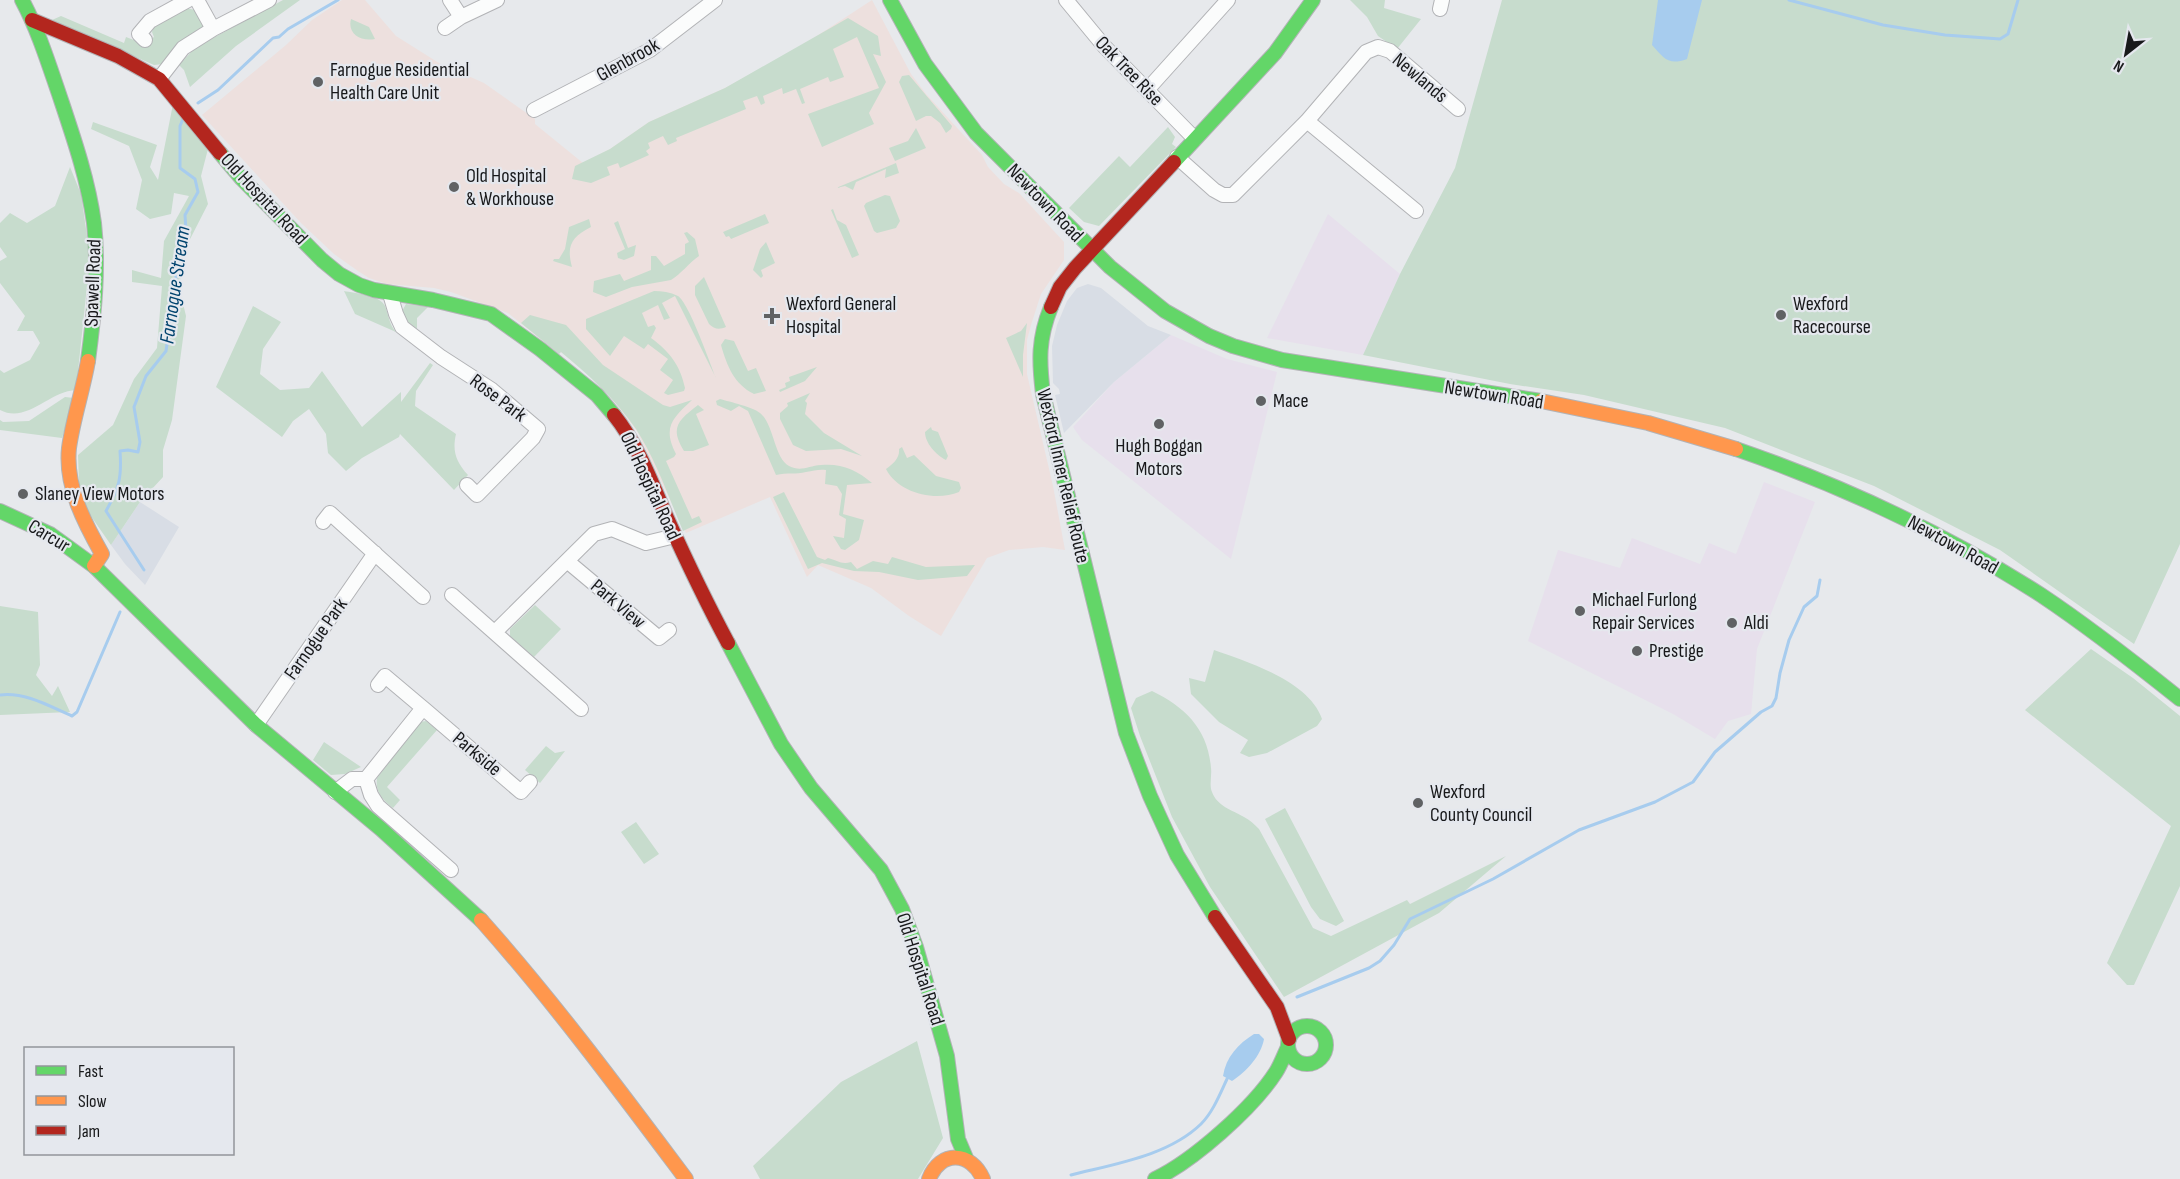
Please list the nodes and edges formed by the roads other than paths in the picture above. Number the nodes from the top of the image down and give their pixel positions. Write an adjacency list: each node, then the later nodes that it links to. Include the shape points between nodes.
1 (22, 0): 13 (street, Spawell Road)
2 (188, 0): 16 (street, via 150,21 139,34)
3 (197, 0): 15 (street)
4 (269, 0): 15 (street)
5 (450, 0): 12 (street)
6 (497, 0): 12 (street)
7 (715, 0): 20 (street, Glenbrook, via 650,50)
8 (890, 0): 25 (street, Newtown Road, via 931,75 969,125)
9 (1228, 0): 18 (street)
10 (1312, 0): 22 (street, Wexford Inner Relief Route, via 1275,53)
11 (1073, 3): 18 (street, Oak Tree Rise, via 1102,44)
12 (461, 16): 14 (street)
13 (32, 20): 17 (street, Old Hospital Road, via 118,56); 33 (street, Spawell Road, via 81,166 94,221 96,264 90,347 69,468 74,498 102,554)
14 (444, 28)
15 (213, 29): 17 (street, via 183,48)
16 (146, 40)
17 (159, 79): 26 (street, Old Hospital Road, via 242,179 322,260 359,285)
18 (1147, 90): 22 (street, Oak Tree Rise)
19 (1458, 109): 21 (street, Newlands, via 1390,51 1378,47 1366,52)
20 (534, 110)
21 (1307, 121): 23 (street, Newlands, via 1233,195 1214,190); 24 (street)
22 (1195, 139): 23 (street, Wexford Inner Relief Route)
23 (1177, 157): 25 (street, Wexford Inner Relief Route)
24 (1416, 211)
25 (1090, 250): 39 (street, Newtown Road, via 1154,304 1224,343 1280,358 1607,414 1769,459 1823,480 1943,538 2022,584); 47 (street, Wexford Inner Relief Route, via 1060,287 1041,338 1039,359 1043,394 1074,527 1126,733 1150,796 1190,877)
26 (390, 294): 27 (street, Rose Park, via 402,327 492,390 538,429 477,495); 30 (street, Old Hospital Road, via 491,314 597,395 622,425 641,458)
27 (467, 485)
28 (0, 511): 33 (street, Carcur, via 50,534)
29 (323, 522): 31 (street, via 330,513)
30 (675, 536): 32 (street, via 646,543 612,529 602,530); 52 (street, Old Hospital Road, via 780,744 811,788 881,870 902,909 947,1056)
31 (375, 553): 35 (street); 42 (street, Farnogue Park)
32 (567, 561): 36 (street, Park View, via 659,638); 37 (street)
33 (94, 566): 42 (street, Carcur)
34 (452, 595): 37 (street)
35 (423, 597)
36 (669, 630)
37 (495, 632): 41 (street)
38 (378, 685): 40 (street, Parkside, via 385,676)
39 (2180, 699)
40 (423, 708): 43 (street); 44 (street, Parkside, via 522,792)
41 (581, 709)
42 (256, 725): 45 (street, Carcur)
43 (366, 779): 45 (street, via 352,779); 46 (street, via 378,806)
44 (530, 782)
45 (335, 792): 56 (street, Carcur, via 472,911 520,964)
46 (451, 870)
47 (1277, 1007): 48 (street, Wexford Inner Relief Route); 49 (street, Wexford Inner Relief Route)
48 (1306, 1026): 49 (street, via 1293,1033); 50 (street, via 1320,1031 1325,1051 1316,1062)
49 (1288, 1043): 50 (street, via 1290,1054); 51 (street)
50 (1301, 1064): 51 (street)
51 (1274, 1074): 59 (street, via 1192,1157)
52 (958, 1138): 53 (street, Old Hospital Road); 54 (street)
53 (966, 1158): 54 (street); 55 (street)
54 (945, 1159): 57 (street, via 936,1165)
55 (982, 1176): 58 (street)
56 (686, 1179)
57 (929, 1179)
58 (995, 1179)
59 (1155, 1179)

